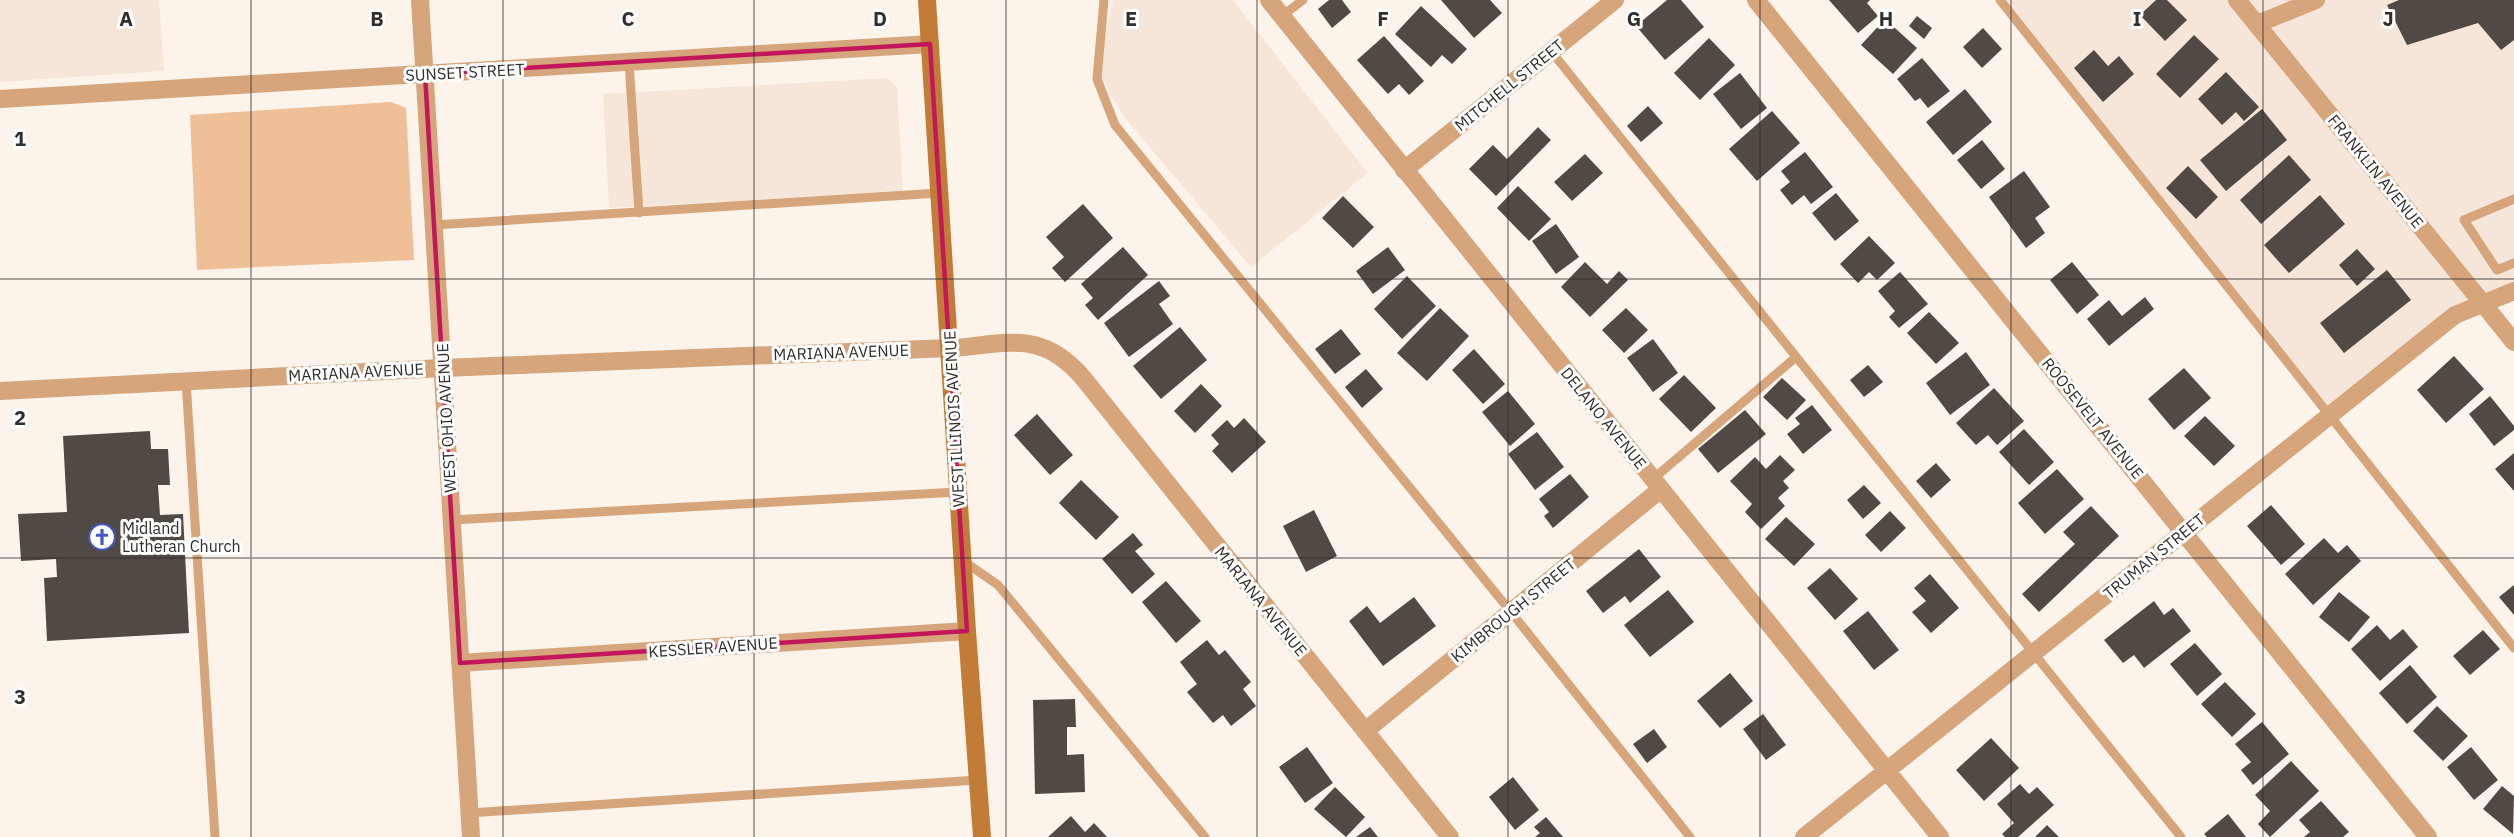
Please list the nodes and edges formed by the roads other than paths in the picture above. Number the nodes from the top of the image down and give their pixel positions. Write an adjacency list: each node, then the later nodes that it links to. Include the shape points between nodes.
1 (420, 0): 16 (street, WEST OHIO AVENUE)
2 (927, 0): 13 (main road, WEST ILLINOIS AVENUE)
3 (1104, 0): 38 (lane, via 1098,79 1115,125)
4 (1269, 0): 11 (street, DELANO AVENUE)
5 (1303, 0): 11 (lane)
6 (1615, 0): 14 (street, MITCHELL STREET)
7 (1756, 0): 36 (street, ROOSEVELT AVENUE)
8 (2000, 0): 32 (lane)
9 (2237, 0): 12 (street, FRANKLIN AVENUE)
10 (2316, 0): 12 (street)
11 (1282, 16): 18 (street, DELANO AVENUE)
12 (2257, 24): 25 (street, FRANKLIN AVENUE)
13 (930, 44): 15 (street, SUNSET STREET); 19 (main road, WEST ILLINOIS AVENUE)
14 (1551, 51): 18 (street, MITCHELL STREET); 28 (lane)
15 (628, 62): 16 (street, SUNSET STREET); 21 (lane)
16 (425, 74): 17 (street, SUNSET STREET); 22 (street, WEST OHIO AVENUE)
17 (0, 99)
18 (1404, 170): 33 (street, DELANO AVENUE)
19 (939, 193): 21 (lane); 27 (main road, WEST ILLINOIS AVENUE)
20 (2514, 199): 23 (lane, via 2464,220 2496,270)
21 (639, 213): 22 (lane)
22 (434, 225): 29 (street, WEST OHIO AVENUE)
23 (2514, 263)
24 (2514, 291): 25 (street, TRUMAN STREET)
25 (2483, 303): 26 (street, FRANKLIN AVENUE); 32 (street, TRUMAN STREET, via 2455,315)
26 (2514, 342)
27 (951, 348): 29 (street, MARIANA AVENUE); 34 (main road, WEST ILLINOIS AVENUE); 43 (street, MARIANA AVENUE, via 1031,344 1053,350 1073,366)
28 (1796, 357): 33 (lane); 41 (lane)
29 (443, 368): 30 (street, MARIANA AVENUE); 35 (street, WEST OHIO AVENUE)
30 (186, 381): 31 (street, MARIANA AVENUE); 47 (lane)
31 (0, 391)
32 (2328, 416): 36 (street, TRUMAN STREET); 40 (lane)
33 (1657, 484): 38 (street, KIMBROUGH STREET); 44 (street, DELANO AVENUE)
34 (958, 492): 35 (lane); 37 (main road, WEST ILLINOIS AVENUE)
35 (452, 520): 42 (street, WEST OHIO AVENUE)
36 (2184, 532): 41 (street, TRUMAN STREET); 56 (street, ROOSEVELT AVENUE)
37 (962, 560): 39 (main road, WEST ILLINOIS AVENUE); 50 (lane, via 998,585)
38 (1511, 612): 43 (street, KIMBROUGH STREET); 52 (lane)
39 (967, 631): 42 (street, KESSLER AVENUE); 45 (main road, WEST ILLINOIS AVENUE)
40 (2514, 648)
41 (2033, 653): 44 (street, TRUMAN STREET); 55 (lane)
42 (460, 663): 46 (street, WEST OHIO AVENUE)
43 (1365, 731): 51 (street, MARIANA AVENUE)
44 (1886, 770): 53 (street, TRUMAN STREET); 54 (street, DELANO AVENUE)
45 (978, 780): 46 (lane); 49 (main road, WEST ILLINOIS AVENUE)
46 (469, 813): 48 (street, WEST OHIO AVENUE)
47 (215, 837)
48 (471, 837)
49 (982, 837)
50 (1205, 837)
51 (1450, 837)
52 (1690, 837)
53 (1804, 837)
54 (1940, 837)
55 (2181, 837)
56 (2428, 837)

